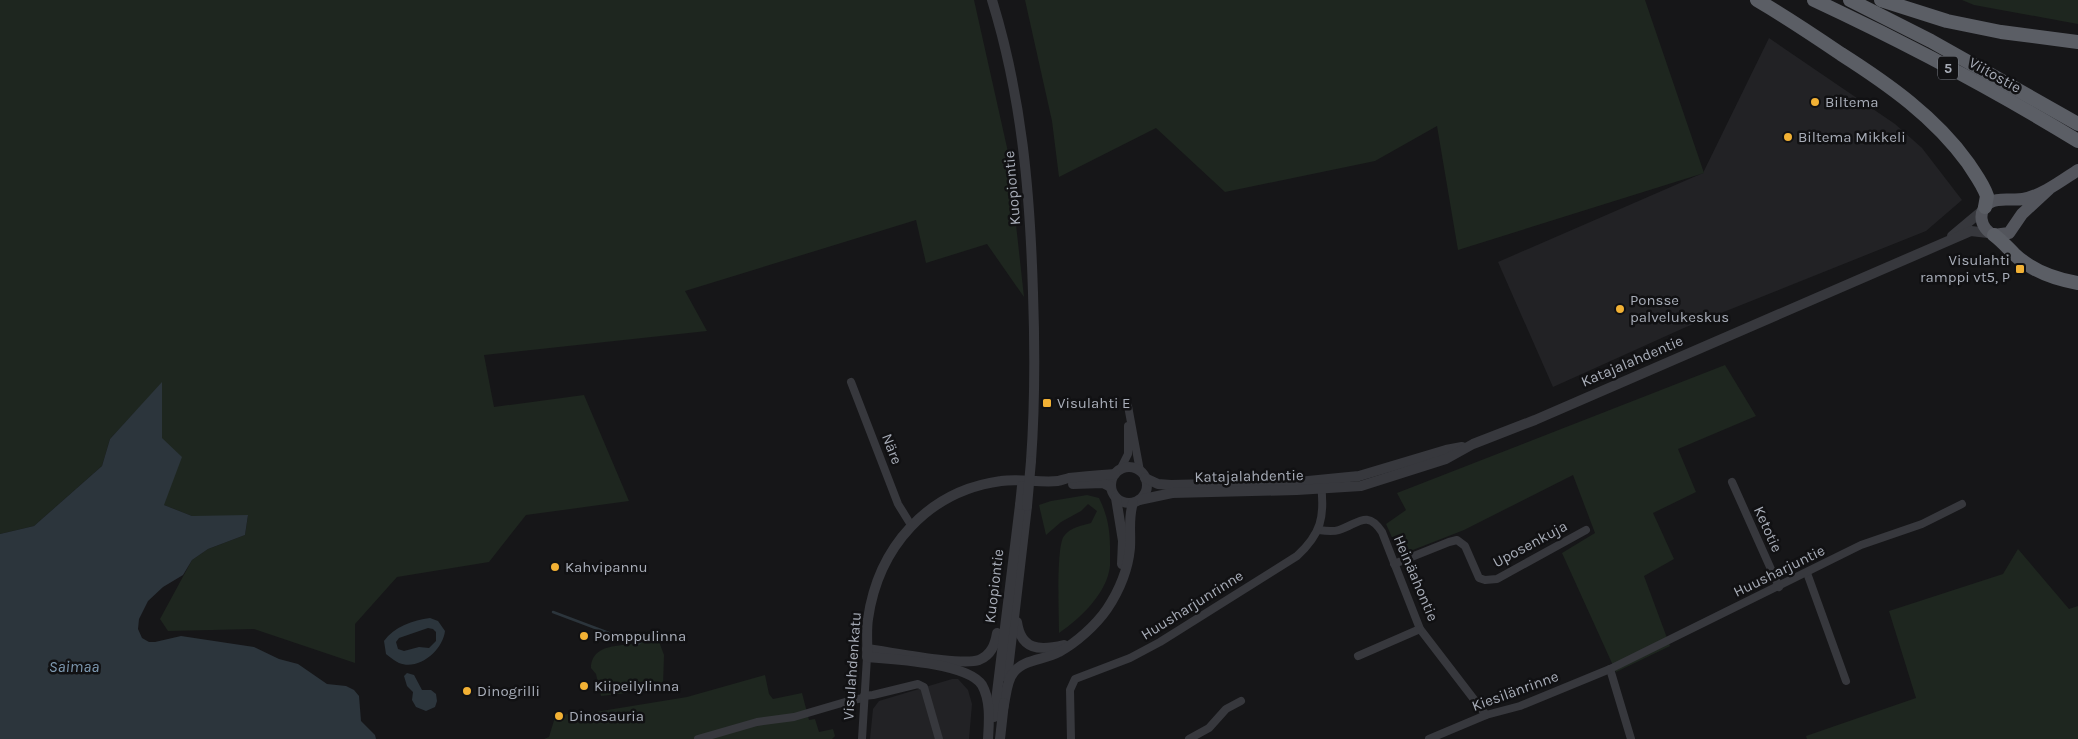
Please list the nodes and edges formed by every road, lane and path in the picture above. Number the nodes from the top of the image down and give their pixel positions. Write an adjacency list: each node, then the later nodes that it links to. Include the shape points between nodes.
1 (992, 0): 29 (street, Kuopiontie, bridge, via 1018,103 1032,254 1034,378)
2 (1757, 0): 11 (highway, via 1871,73 1928,119 1957,149 1975,174 1987,196)
3 (1814, 0): 8 (highway, Viitostie / 5, via 1914,49)
4 (1850, 0): 7 (highway, Viitostie / 5, via 1931,41)
5 (1881, 0): 6 (highway, via 1947,21)
6 (2078, 42)
7 (2078, 124)
8 (2078, 141)
9 (2078, 170): 10 (main road)
10 (2052, 187): 11 (main road, via 2022,199 1996,200); 12 (main road, via 2022,214 2009,233)
11 (1984, 208): 12 (main road, via 1982,223); 13 (street, Katajalahdentie)
12 (1991, 234): 13 (street, Katajalahdentie, via 1972,231); 14 (highway, via 2036,270)
13 (1941, 244): 20 (street, Katajalahdentie, via 1473,444 1446,459 1361,486)
14 (2078, 282)
15 (851, 382): 25 (street, Näre, via 898,504)
16 (1118, 472): 17 (street, via 1127,468); 17 (street, via 1128,454 1128,406); 18 (street, Visulahdenkatu); 21 (street)
17 (1142, 475): 20 (street, Katajalahdentie, via 1158,484 1171,485); 23 (street, via 1147,486)
18 (1058, 481): 21 (street, Visulahdenkatu); 25 (street, Visulahdenkatu, via 1002,480 979,486 926,511)
19 (1732, 482): 31 (street, Ketotie)
20 (1321, 485): 23 (street, Katajalahdentie, via 1195,491); 26 (street)
21 (1111, 487): 22 (street)
22 (1116, 498): 23 (street, via 1127,503); 32 (street, via 1123,541)
23 (1136, 501): 32 (street, via 1130,512 1128,564)
24 (1962, 504): 30 (street, Huusharjuntie, via 1922,524 1861,545)
25 (911, 525): 35 (street, Visulahdenkatu, via 882,568 875,587 868,619)
26 (1319, 530): 28 (street, Heinäahontie, via 1337,531 1358,520 1376,523); 48 (street, Huusharjunrinne, via 1297,556 1160,642 1130,658 1075,679 1070,690)
27 (1586, 530): 28 (street, Uposenkuja, via 1497,579 1479,578 1465,546 1457,540)
28 (1394, 564): 33 (street, Heinäahontie)
29 (1016, 570): 34 (street, via 1016,622 1021,638 1038,648); 35 (street, via 1001,606 996,643 984,657 957,661); 41 (street, Kuopiontie); 46 (street, Kuopiontie)
30 (1807, 573): 31 (street, Huusharjuntie); 38 (street)
31 (1779, 587): 37 (street, Huusharjuntie)
32 (1117, 590): 34 (street, via 1100,617)
33 (1420, 629): 36 (street); 42 (street, Heinäahontie)
34 (1069, 644): 41 (street, via 1060,652 1015,670)
35 (867, 653): 39 (street, Visulahdenkatu); 46 (street, via 955,668 969,674 980,682 986,695)
36 (1358, 656)
37 (1610, 669): 42 (street, Kiesilänrinne, via 1520,706); 51 (street)
38 (1846, 681)
39 (864, 697): 43 (street); 44 (street, Visulahdenkatu); 45 (street, via 918,684 924,687)
40 (1241, 700): 49 (street, via 1226,709 1209,728)
41 (1003, 709): 47 (street, Kuopiontie)
42 (1486, 715): 50 (street, Kiesilänrinne)
43 (698, 739)
44 (862, 739)
45 (939, 739)
46 (989, 739)
47 (1000, 739)
48 (1071, 739)
49 (1189, 739)
50 (1429, 739)
51 (1631, 739)

